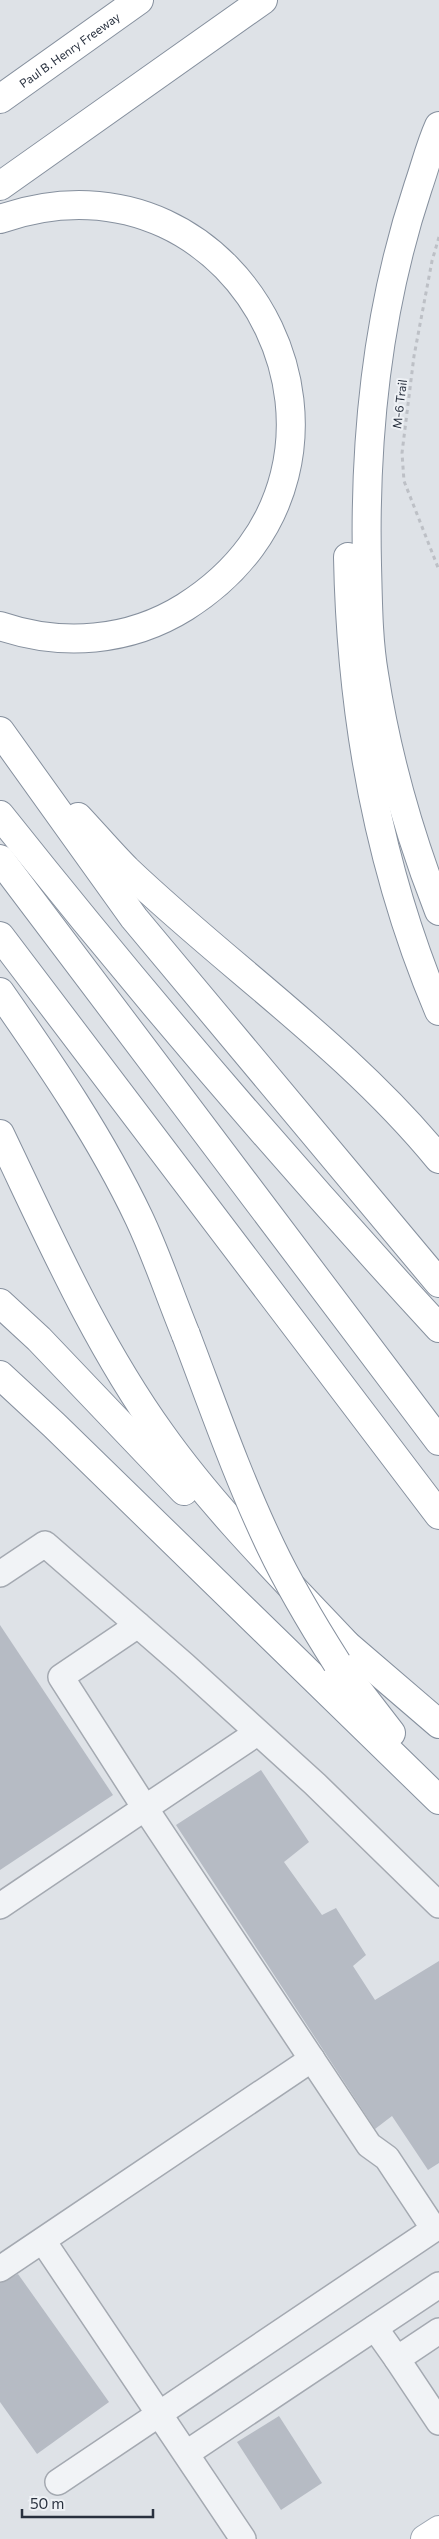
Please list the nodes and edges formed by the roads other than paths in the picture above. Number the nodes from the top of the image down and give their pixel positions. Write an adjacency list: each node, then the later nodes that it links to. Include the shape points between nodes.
1 (139, 0): 3 (main road, Paul B. Henry Freeway)
2 (263, 0): 5 (main road)
3 (0, 99)
4 (439, 126): 7 (main road, via 395,262)
5 (0, 186)
6 (0, 220): 8 (main road, via 66,205 122,210 177,229 231,270 270,328 282,360 290,399 291,432 286,468 272,510 257,538 234,567 206,593 170,616 134,631 93,638 55,639)
7 (384, 313): 12 (main road, via 374,392 366,507 374,672 390,760 406,823); 15 (main road, via 354,450 348,557 349,626 363,752 382,838 404,918)
8 (0, 626)
9 (0, 730): 17 (main road, via 126,869 329,1046 377,1091); 18 (main road, via 134,918)
10 (0, 815): 20 (main road, via 238,1105)
11 (0, 859): 22 (main road)
12 (439, 911)
13 (0, 936): 23 (main road)
14 (0, 992): 26 (main road, bridge, via 73,1099 116,1172 140,1220 271,1548 310,1621)
15 (439, 1011)
16 (0, 1134): 26 (main road, via 97,1332 159,1432 225,1516)
17 (439, 1159)
18 (439, 1282)
19 (0, 1303): 26 (main road, via 39,1338)
20 (439, 1328)
21 (0, 1375): 30 (main road)
22 (439, 1441)
23 (439, 1515)
24 (0, 1574): 25 (lane, via 45,1544)
25 (138, 1625): 28 (lane); 31 (lane, via 60,1677)
26 (342, 1653): 27 (main road); 29 (main road, via 384,1725)
27 (439, 1724)
28 (257, 1732): 31 (lane); 32 (lane)
29 (439, 1789)
30 (439, 1800)
31 (145, 1808): 33 (lane); 34 (lane)
32 (439, 1905)
33 (0, 1906)
34 (312, 2059): 35 (lane, via 369,2145 387,2158); 36 (lane)
35 (436, 2233): 42 (lane)
36 (43, 2240): 37 (lane); 42 (lane)
37 (0, 2270)
38 (439, 2285): 39 (lane)
39 (375, 2328): 41 (lane); 44 (lane)
40 (439, 2331): 41 (lane)
41 (397, 2359): 43 (lane)
42 (161, 2413): 44 (lane); 45 (lane)
43 (439, 2422)
44 (186, 2453): 47 (lane)
45 (58, 2482)
46 (439, 2530): 48 (main road)
47 (243, 2539)
48 (425, 2539)

